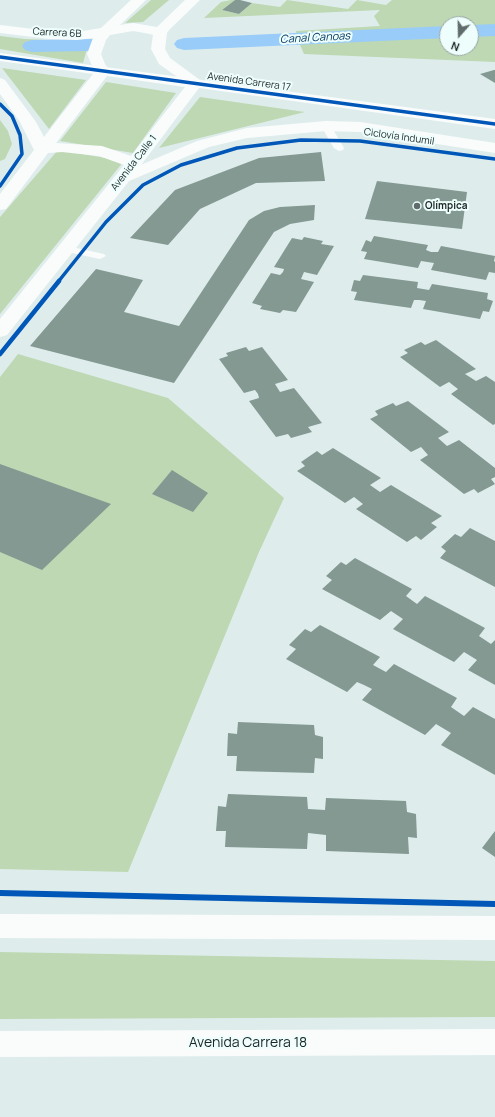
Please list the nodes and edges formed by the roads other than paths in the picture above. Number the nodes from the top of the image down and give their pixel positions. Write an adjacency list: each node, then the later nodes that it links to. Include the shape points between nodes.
1 (139, 0): 4 (main road)
2 (193, 0): 5 (main road)
3 (0, 29): 4 (main road, Carrera 6B, via 64,36)
4 (103, 32): 5 (main road, Carrera 6B, via 133,27); 7 (main road, via 95,46 94,54)
5 (160, 33): 9 (main road, via 158,49 164,62)
6 (0, 57): 7 (main road, Avenida Carrera 17)
7 (103, 71): 9 (main road, Avenida Carrera 17); 14 (main road)
8 (0, 83): 14 (main road, via 28,122)
9 (195, 83): 10 (main road, Avenida Carrera 17); 15 (main road, Avenida Calle 1)
10 (495, 124)
11 (326, 126): 12 (lane); 13 (main road, via 360,127); 16 (main road, via 247,133 203,144)
12 (339, 148)
13 (495, 148)
14 (42, 149): 15 (main road, via 62,147 102,151); 17 (main road)
15 (134, 163): 16 (main road, Avenida Calle 1)
16 (123, 178): 18 (main road, Avenida Calle 1)
17 (0, 205)
18 (66, 248): 19 (lane); 20 (main road, Avenida Calle 1)
19 (100, 256)
20 (0, 331)
21 (0, 926): 22 (main road)
22 (495, 928)
23 (495, 1042): 24 (main road, Avenida Carrera 18)
24 (0, 1044)

